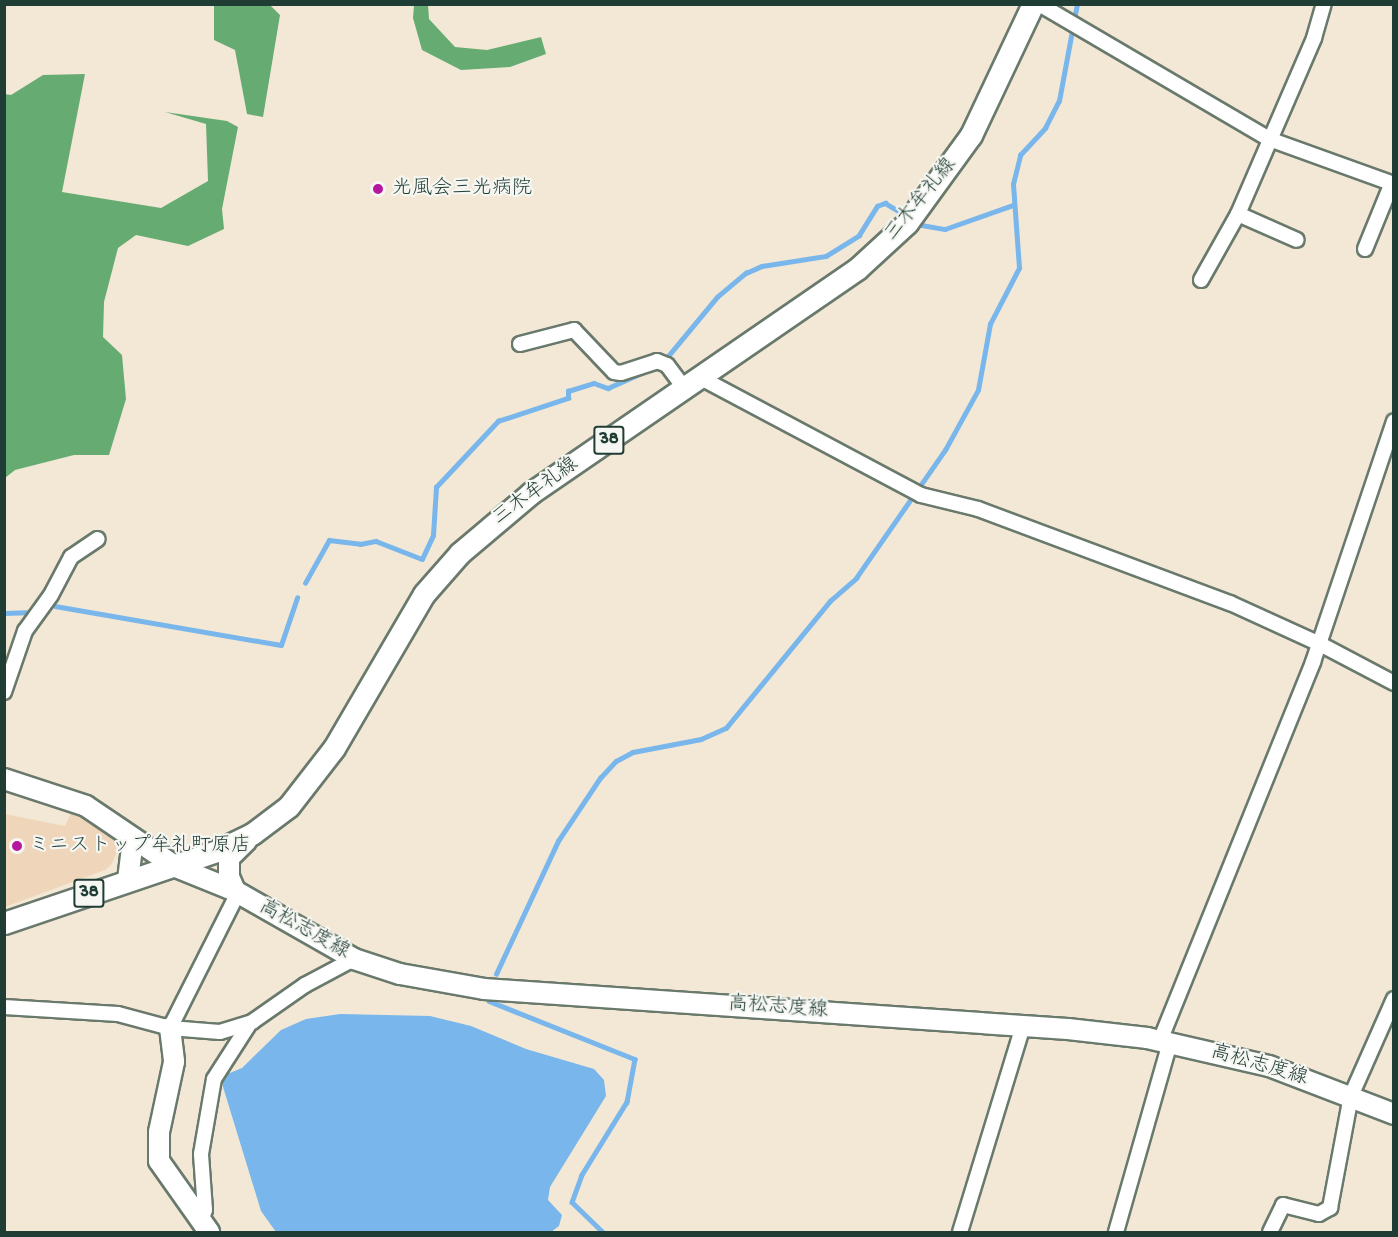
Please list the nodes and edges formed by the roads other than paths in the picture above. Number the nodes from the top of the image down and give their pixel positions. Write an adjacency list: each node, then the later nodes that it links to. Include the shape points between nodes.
1 (1033, 4): 11 (main road, 三木牟礼線 / 38, via 971,135 907,223 856,269)
2 (1039, 4): 4 (street)
3 (1324, 4): 4 (street, via 1314,38)
4 (1269, 140): 5 (street); 6 (street)
5 (1393, 184): 8 (street)
6 (1238, 214): 7 (street); 9 (street)
7 (1298, 240)
8 (1365, 249)
9 (1201, 280)
10 (519, 344): 11 (street, via 574,330 614,372 657,361)
11 (693, 383): 14 (street, via 916,493 978,509 1185,586); 18 (main road, 三木牟礼線 / 38, via 531,493 460,553 424,594 319,771 305,790)
12 (1394, 422): 14 (street)
13 (98, 539): 16 (street, via 71,557 26,631)
14 (1320, 644): 15 (street); 30 (street)
15 (1394, 682)
16 (4, 692)
17 (4, 779): 19 (main road, 高松志度線, via 86,806)
18 (272, 819): 20 (main road, 三木牟礼線 / 38, via 234,843); 22 (main road, via 262,832 236,847 229,858 229,877)
19 (133, 841): 20 (main road, 高松志度線); 21 (main road)
20 (176, 867): 21 (main road, 三木牟礼線 / 38); 22 (main road, 高松志度線)
21 (128, 880): 23 (main road, 三木牟礼線 / 38)
22 (237, 892): 24 (main road, 高松志度線); 29 (street)
23 (4, 923)
24 (354, 959): 27 (street, via 305,985); 28 (main road, 高松志度線, via 400,974 484,988)
25 (1394, 999): 31 (street)
26 (4, 1007): 29 (street, via 118,1014)
27 (252, 1022): 29 (street, via 220,1032); 33 (street, via 236,1040 214,1079 201,1154)
28 (1023, 1026): 30 (main road, 高松志度線); 34 (street)
29 (170, 1028): 33 (main road, via 174,1062 158,1154 166,1175)
30 (1165, 1041): 31 (main road, 高松志度線, via 1269,1066); 35 (street)
31 (1351, 1096): 32 (main road, 高松志度線); 36 (street, via 1330,1208 1319,1214 1283,1205)
32 (1394, 1114)
33 (208, 1230)
34 (960, 1233)
35 (1116, 1233)
36 (1270, 1233)

